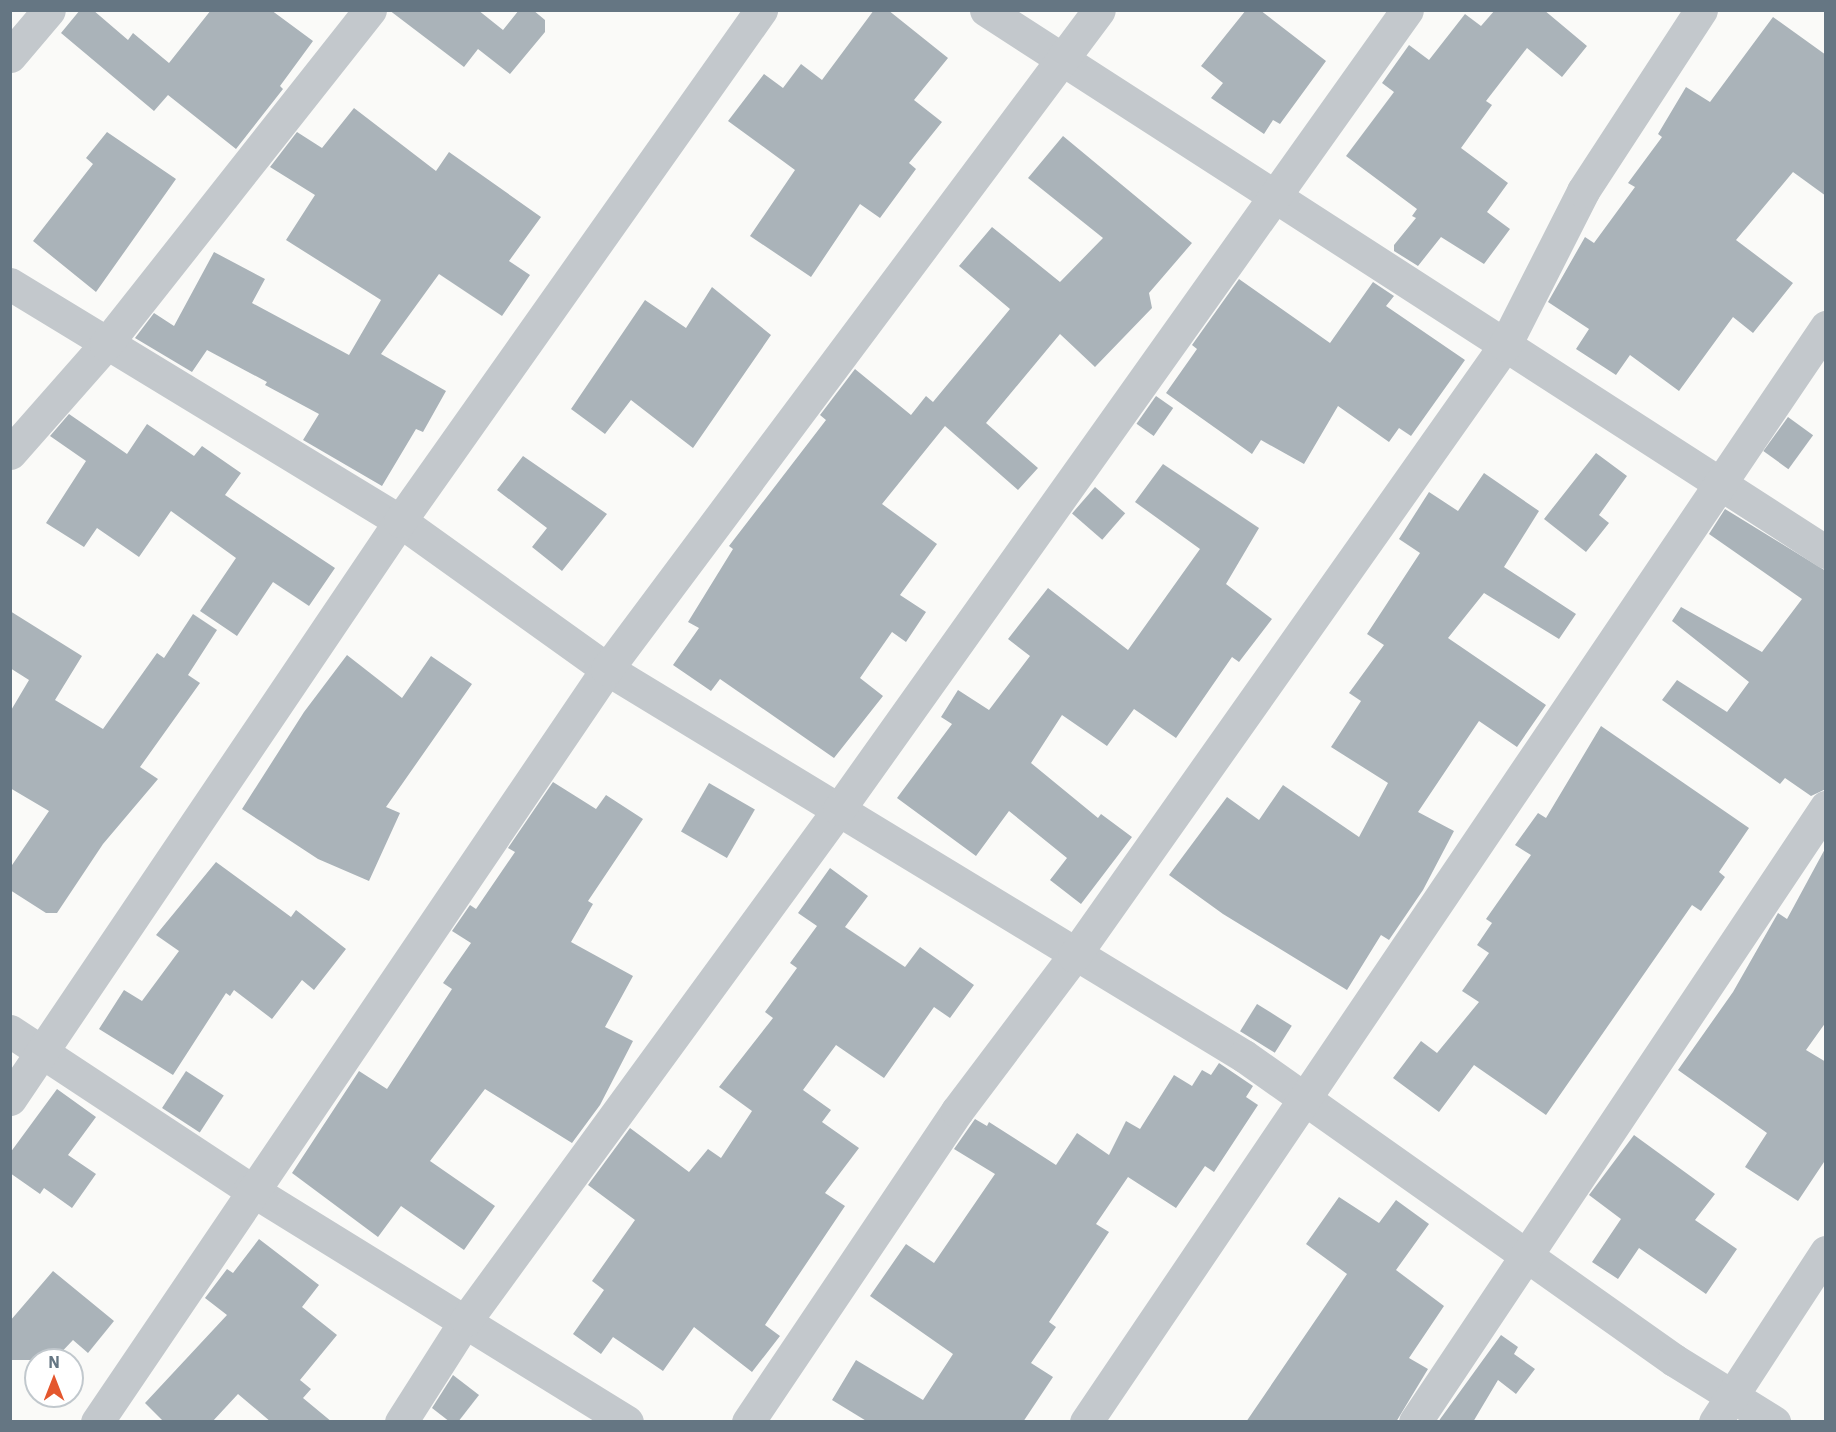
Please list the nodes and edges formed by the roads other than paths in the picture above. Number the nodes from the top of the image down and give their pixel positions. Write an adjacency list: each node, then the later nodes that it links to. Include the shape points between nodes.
1 (49, 10): 8 (street)
2 (370, 10): 13 (street)
3 (761, 10): 17 (street)
4 (986, 10): 9 (street)
5 (1099, 10): 9 (street)
6 (1407, 10): 10 (street)
7 (1701, 10): 14 (street, via 1583,191)
8 (10, 56)
9 (1063, 61): 10 (street); 19 (street)
10 (1274, 193): 14 (street); 21 (street)
11 (10, 284): 13 (street)
12 (1826, 327): 16 (street)
13 (106, 344): 15 (street); 17 (street)
14 (1505, 345): 16 (street); 22 (street)
15 (10, 453)
16 (1719, 483): 18 (street); 26 (street)
17 (400, 521): 19 (street); 24 (street)
18 (1826, 552)
19 (607, 669): 21 (street); 27 (street)
20 (1826, 807): 29 (street)
21 (839, 809): 22 (street); 30 (street)
22 (1074, 956): 26 (street, via 1244,1056); 35 (street, via 957,1111)
23 (10, 1031): 24 (street)
24 (41, 1051): 25 (street); 27 (street)
25 (10, 1099)
26 (1306, 1101): 29 (street); 36 (street)
27 (250, 1188): 30 (street); 32 (street)
28 (1826, 1252): 31 (street)
29 (1528, 1256): 31 (street); 37 (street)
30 (466, 1320): 33 (street); 34 (street)
31 (1724, 1409): 38 (street)
32 (96, 1422)
33 (401, 1422)
34 (627, 1422)
35 (748, 1422)
36 (1086, 1422)
37 (1415, 1422)
38 (1774, 1422)

